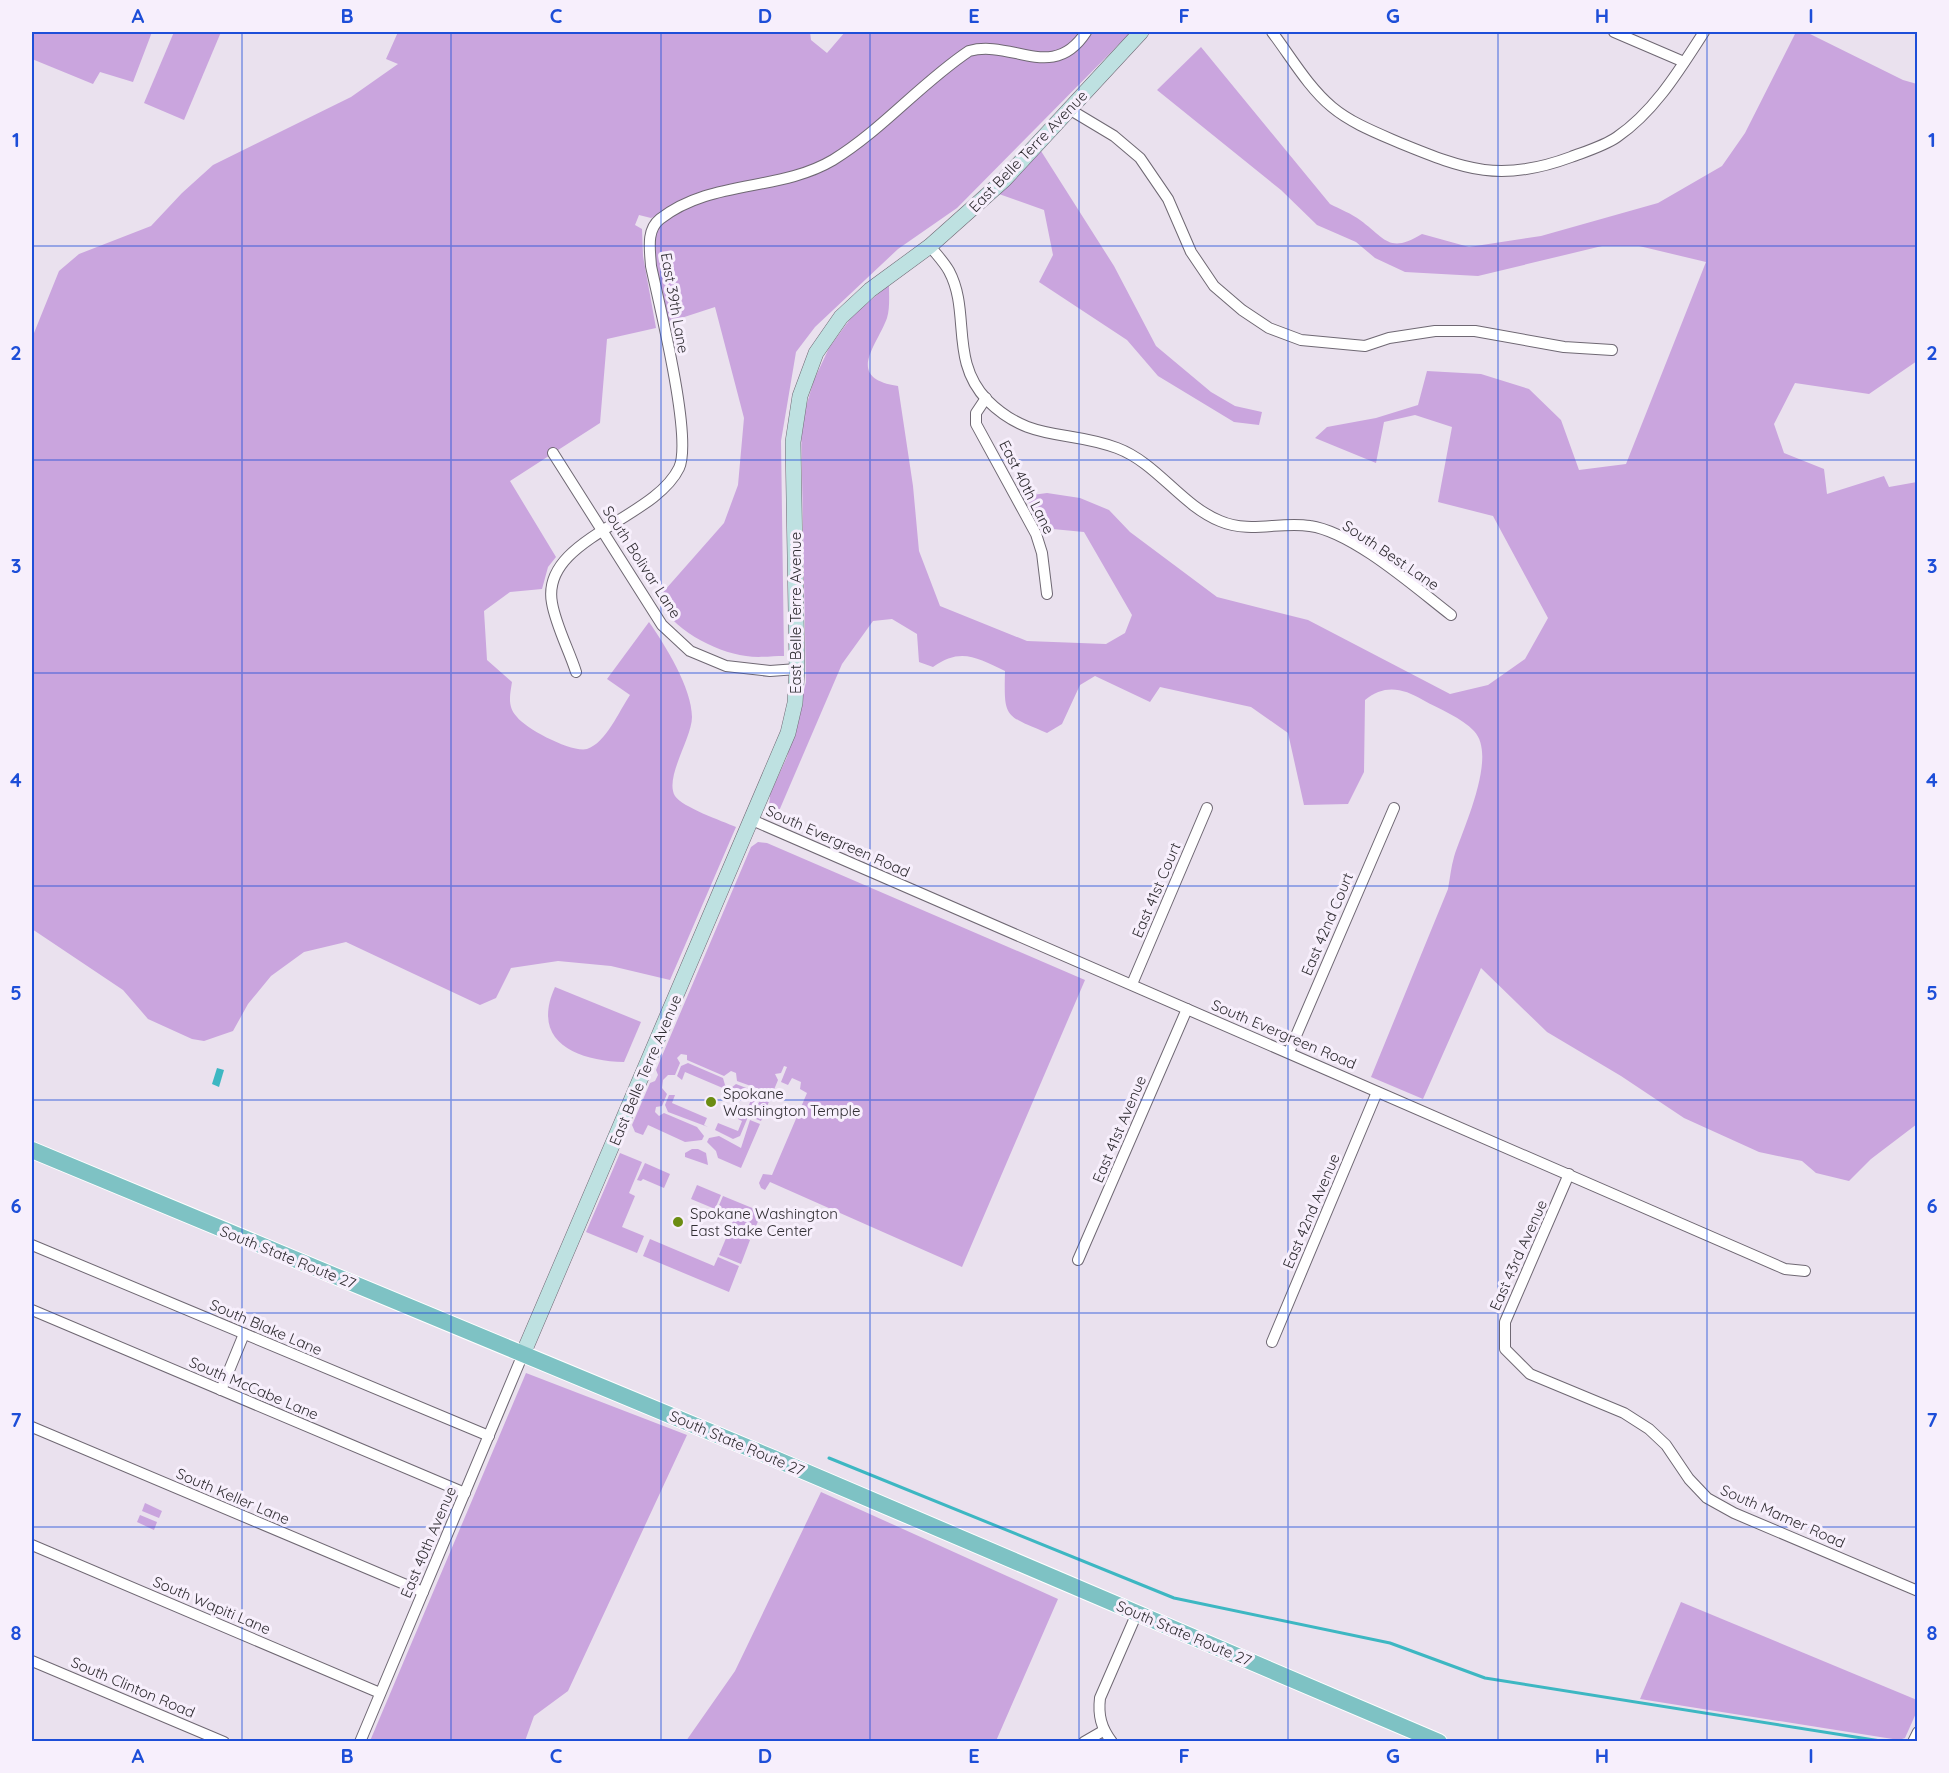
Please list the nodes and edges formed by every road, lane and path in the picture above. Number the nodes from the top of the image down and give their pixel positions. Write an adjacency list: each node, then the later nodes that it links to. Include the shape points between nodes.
1 (1086, 32): 12 (street, East 39th Lane, via 1079,43 1049,58 991,48 969,51 832,160 782,179 695,199 653,226 649,244 651,266 684,432 680,466 661,493)
2 (1141, 32): 7 (street, East Belle Terre Avenue)
3 (1272, 32): 6 (street, via 1316,91 1345,117 1449,163 1491,171 1526,170 1616,137 1652,104)
4 (1614, 32): 6 (street)
5 (1704, 32): 6 (street)
6 (1684, 62)
7 (1069, 109): 8 (street, East Belle Terre Avenue, via 1004,180); 9 (street, via 1114,136 1140,158 1168,199 1191,252 1214,286 1269,328 1301,340 1365,346 1389,338 1475,330 1564,347)
8 (930, 246): 10 (street, via 950,272 969,372); 15 (street, East Belle Terre Avenue, via 870,290 841,317 816,353 800,396 793,442)
9 (1612, 350)
10 (986, 398): 13 (street, East 40th Lane, via 976,413 976,424 1036,534); 14 (street, South Best Lane, via 1004,415 1027,428 1118,448 1144,463 1207,514 1239,528 1307,525 1347,539)
11 (553, 453): 12 (street, South Bolivar Lane)
12 (604, 531): 15 (street, South Bolivar Lane, via 662,625 690,651 726,666); 16 (street, East 39th Lane, via 565,557 552,577 551,602)
13 (1047, 594)
14 (1451, 615)
15 (797, 669): 19 (street, East Belle Terre Avenue, via 788,733)
16 (576, 672)
17 (1394, 807): 22 (street, East 42nd Court)
18 (1207, 808): 20 (street, East 41st Court)
19 (752, 820): 20 (street, South Evergreen Road); 33 (street, East Belle Terre Avenue)
20 (1132, 984): 21 (street, South Evergreen Road)
21 (1187, 1009): 22 (street, South Evergreen Road); 27 (street, East 41st Avenue)
22 (1288, 1052): 23 (street, South Evergreen Road)
23 (1377, 1092): 25 (street, South Evergreen Road); 31 (street, East 42nd Avenue)
24 (32, 1150): 33 (main road, South State Route 27)
25 (1569, 1174): 28 (street, South Evergreen Road, via 1785,1269); 32 (street, East 43rd Avenue, via 1505,1322)
26 (32, 1245): 30 (street, South Blake Lane)
27 (1078, 1260)
28 (1805, 1271)
29 (32, 1310): 34 (street, South McCabe Lane)
30 (244, 1334): 34 (street); 36 (street, South Blake Lane)
31 (1272, 1342)
32 (1506, 1350): 39 (street, South Mamer Road, via 1530,1374 1624,1413 1648,1429 1666,1445 1707,1498)
33 (523, 1354): 36 (street, East 40th Avenue); 41 (main road, South State Route 27)
34 (221, 1390): 37 (street, South McCabe Lane)
35 (32, 1427): 40 (street, South Keller Lane)
36 (489, 1436): 37 (street, East 40th Avenue)
37 (465, 1493): 40 (street, East 40th Avenue)
38 (32, 1545): 43 (street, South Wapiti Lane)
39 (1917, 1591)
40 (423, 1592): 43 (street, East 40th Avenue)
41 (1137, 1613): 44 (street, via 1100,1698 1098,1711); 50 (main road, South State Route 27)
42 (32, 1660): 46 (street, South Clinton Road)
43 (380, 1693): 47 (street, East 40th Avenue)
44 (1103, 1731): 48 (street); 49 (street)
45 (1917, 1732): 51 (street)
46 (224, 1742)
47 (360, 1742)
48 (1084, 1742)
49 (1112, 1742)
50 (1439, 1742)
51 (1913, 1742)

